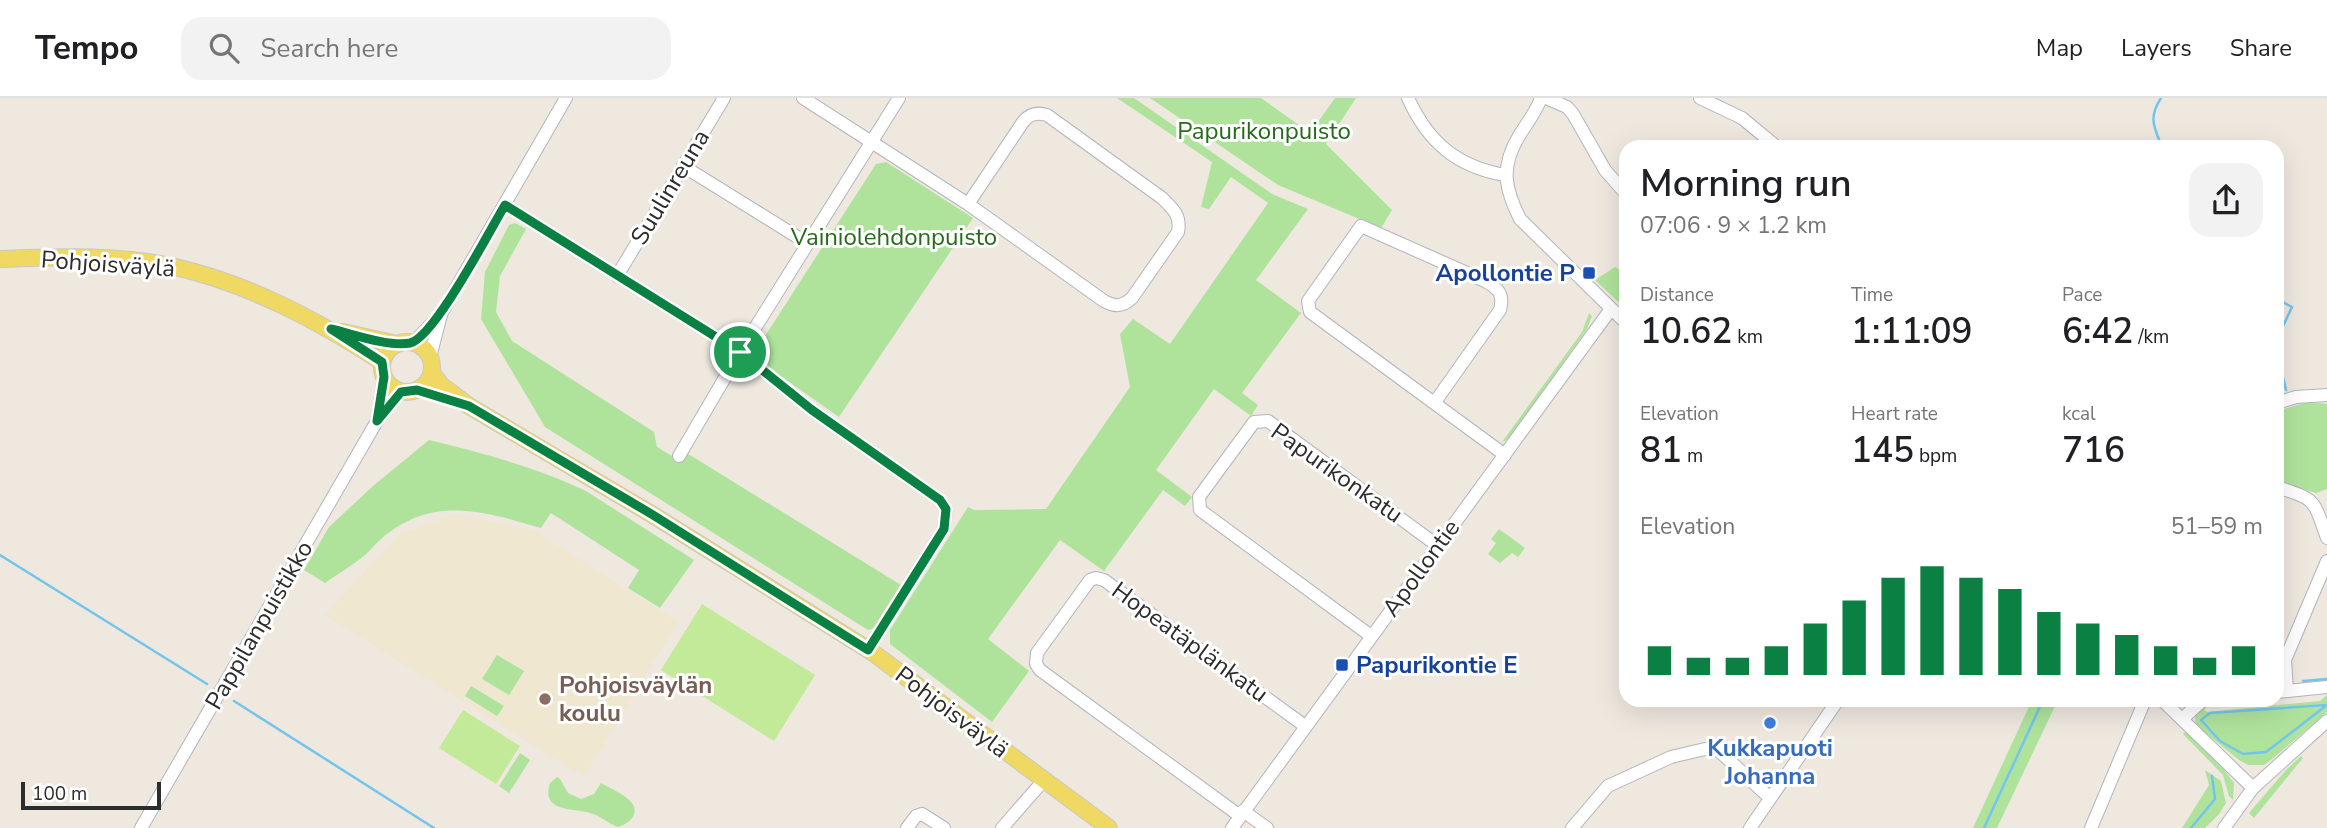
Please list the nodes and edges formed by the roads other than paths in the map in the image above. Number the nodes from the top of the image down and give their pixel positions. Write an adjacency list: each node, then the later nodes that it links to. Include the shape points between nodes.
1 (566, 98): 15 (street)
2 (724, 98): 11 (street, Suulinreuna)
3 (803, 98): 10 (street)
4 (899, 98): 10 (street)
5 (1408, 98): 12 (street, via 1439,145 1459,161)
6 (1541, 98): 12 (street, via 1517,140)
7 (1546, 98): 13 (street, via 1573,114)
8 (1700, 98): 9 (street, via 1742,118)
9 (1769, 140)
10 (873, 141): 14 (street); 16 (street)
11 (682, 166): 16 (street); 18 (street, Suulinreuna)
12 (1505, 176): 19 (street, via 1520,219)
13 (1619, 186)
14 (968, 204): 14 (street, via 1114,306 1132,298 1180,224 1178,214 1162,198 1041,113 1027,117)
15 (505, 205): 18 (street); 20 (street)
16 (807, 243): 24 (street)
17 (0, 259): 22 (main road, Pohjoisväylä, via 96,259 173,266 219,279)
18 (617, 276): 24 (street)
19 (1611, 309): 21 (street); 33 (street, Apollontie)
20 (441, 314): 23 (street); 25 (street)
21 (1619, 316)
22 (331, 329): 23 (main road, Pohjoisväylä); 26 (main road, Pohjoisväylä)
23 (405, 343): 25 (main road, via 420,346); 26 (main road, via 385,354)
24 (740, 352): 34 (street); 40 (street, via 812,410 940,500 946,509 944,529)
25 (431, 365): 27 (main road, via 424,386); 31 (main road, Pohjoisväylä, via 441,385)
26 (383, 369): 27 (main road, via 388,384); 32 (street, Pappilanpuistikko)
27 (409, 391): 31 (main road, Pohjoisväylä); 32 (street, Pappilanpuistikko)
28 (2327, 395): 29 (street)
29 (2284, 401)
30 (1434, 402): 30 (street, via 1310,312 1308,301 1361,226 1485,281 1503,299 1500,310); 33 (street)
31 (469, 406): 40 (main road, Pohjoisväylä)
32 (377, 421): 55 (street, Pappilanpuistikko)
33 (1505, 455): 37 (street, Apollontie)
34 (679, 456)
35 (2284, 490): 36 (street, via 2310,499)
36 (2327, 538)
37 (1438, 546): 39 (street, Apollontie); 39 (street, Papurikonkatu, via 1268,421 1254,422 1199,497 1200,510)
38 (2327, 562): 41 (street)
39 (1371, 636): 50 (street, Apollontie)
40 (868, 650): 51 (main road, Pohjoisväylä)
41 (2284, 671)
42 (2327, 687): 43 (street)
43 (2284, 692)
44 (1833, 707): 53 (street)
45 (2142, 707): 64 (street)
46 (2169, 707): 48 (street)
47 (2195, 707): 48 (street)
48 (2182, 719): 52 (street)
49 (2327, 721): 52 (street)
50 (1305, 726): 54 (street, Apollontie); 54 (street, Hopeatäplänkatu, via 1104,580 1090,580 1059,622 1037,653 1040,670)
51 (1044, 780): 58 (street); 59 (main road, Pohjoisväylä)
52 (2253, 788): 65 (street)
53 (1770, 798): 62 (street, via 1718,750 1705,749 1671,757 1608,786); 63 (street)
54 (1242, 814): 60 (street, Apollontie); 61 (street)
55 (141, 828)
56 (907, 828): 57 (street, via 922,814)
57 (944, 828)
58 (1002, 828)
59 (1109, 828)
60 (1232, 828)
61 (1267, 828)
62 (1572, 828)
63 (1750, 828)
64 (2091, 828)
65 (2224, 828)

